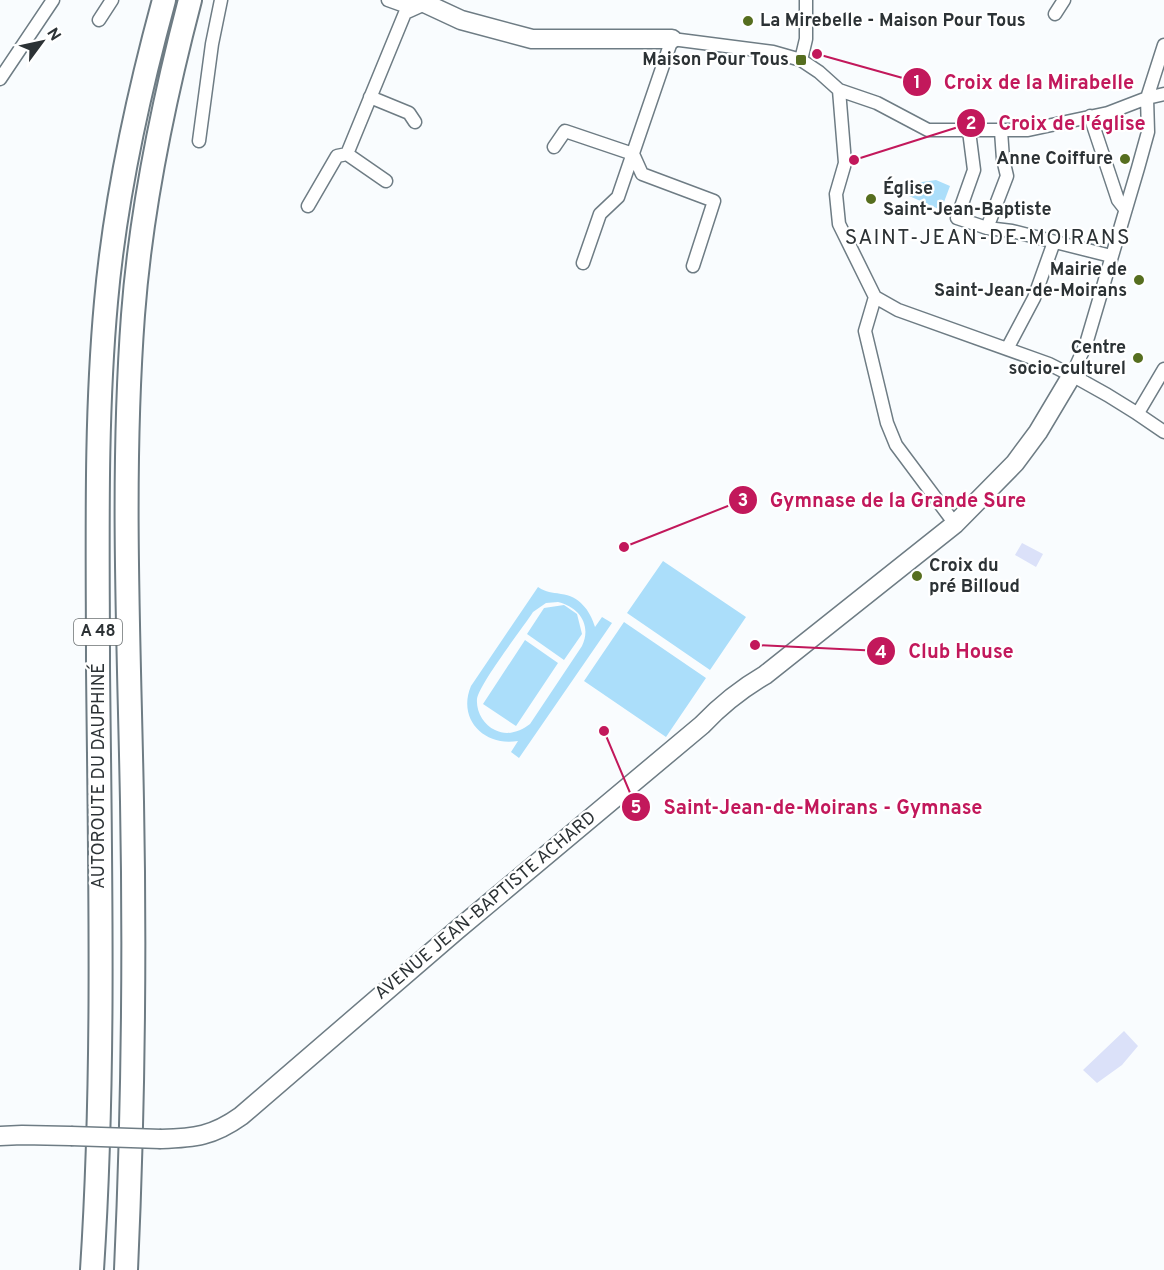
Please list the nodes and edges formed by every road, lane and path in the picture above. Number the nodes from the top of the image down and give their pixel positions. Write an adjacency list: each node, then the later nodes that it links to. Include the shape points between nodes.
1 (53, 0): 17 (street)
2 (112, 0): 12 (street)
3 (164, 0): 46 (highway, AUTOROUTE DU DAUPHINÉ / A 48, via 123,179 106,300 101,370 97,548 100,982)
4 (190, 0): 47 (highway, AUTOROUTE DU DAUPHINÉ / A 48, via 150,180 139,253 129,378 134,979)
5 (221, 0): 26 (street)
6 (388, 0): 10 (street, via 402,5)
7 (444, 0): 13 (street)
8 (806, 0): 16 (street, via 806,39)
9 (1064, 0): 11 (street)
10 (422, 2): 13 (street); 20 (street, via 405,13)
11 (1055, 15)
12 (99, 20)
13 (461, 20): 14 (street, via 532,39)
14 (672, 39): 16 (street, via 773,52); 29 (street)
15 (1164, 45): 21 (street)
16 (801, 60): 18 (street)
17 (0, 79)
18 (839, 90): 24 (street, via 877,103 928,130); 38 (street, via 845,163 836,194 839,224)
19 (1164, 94): 21 (street)
20 (370, 97): 23 (street, via 410,113); 28 (street)
21 (1147, 98): 22 (street); 32 (street, via 1148,132)
22 (1090, 116): 25 (street, via 1028,130); 32 (street, via 1118,200)
23 (415, 122)
24 (969, 131): 25 (street); 33 (street, via 974,170 957,218)
25 (1001, 131): 33 (street, via 1007,176)
26 (199, 141)
27 (554, 147): 29 (street, via 565,131)
28 (347, 154): 30 (street); 31 (street, via 337,156)
29 (633, 154): 36 (street, via 618,197 600,214); 37 (street, via 642,174 714,201)
30 (386, 181)
31 (308, 206)
32 (1125, 209): 35 (street)
33 (987, 228): 34 (street)
34 (1054, 242): 35 (street); 39 (street, via 1034,298)
35 (1111, 256): 41 (street, via 1086,344)
36 (583, 264)
37 (693, 266)
38 (875, 297): 39 (street, via 898,310); 44 (street, via 865,331 887,423 896,445)
39 (1006, 349): 41 (street)
40 (1164, 369): 42 (street)
41 (1072, 375): 42 (street); 44 (street, AVENUE JEAN-BAPTISTE ACHARD, via 1015,463)
42 (1138, 412): 43 (street)
43 (1164, 432)
44 (955, 524): 45 (street, AVENUE JEAN-BAPTISTE ACHARD, bridge, via 765,675 725,702 224,1128 195,1138)
45 (0, 1136)
46 (92, 1270)
47 (126, 1270)

